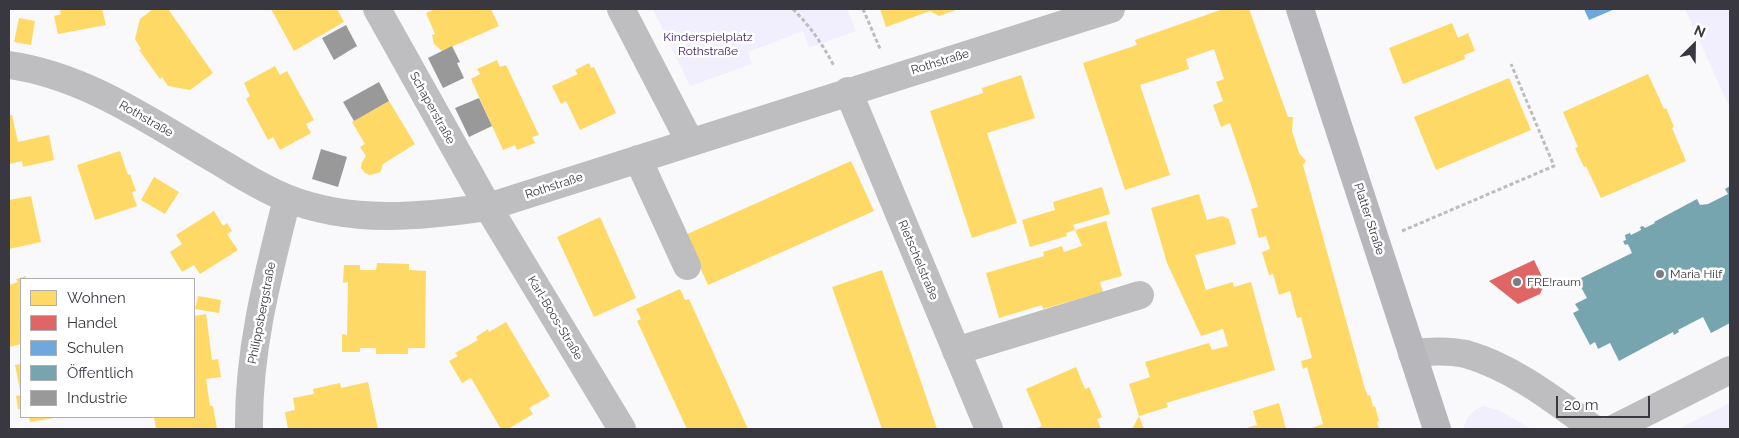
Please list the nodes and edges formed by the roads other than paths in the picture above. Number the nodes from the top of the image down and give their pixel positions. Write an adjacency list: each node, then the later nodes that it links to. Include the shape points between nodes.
1 (377, 9): 10 (street, Schaperstraße)
2 (622, 9): 7 (street)
3 (1110, 9): 6 (street, Rothstraße)
4 (1300, 9): 14 (main road, Platter Straße)
5 (9, 64): 9 (street, Rothstraße, via 63,78 101,94)
6 (848, 91): 7 (street, Rothstraße); 13 (street, Rietschelstraße)
7 (690, 142): 8 (street, Rothstraße)
8 (638, 159): 10 (street, Rothstraße); 11 (street)
9 (287, 199): 10 (street, Rothstraße, via 316,208 374,216 403,217); 16 (street, Philippsbergstraße, via 262,297 249,391)
10 (488, 207): 17 (street, Karl-Boos-Straße)
11 (687, 266)
12 (1140, 295): 13 (street)
13 (956, 351): 18 (street, Rietschelstraße)
14 (1412, 353): 19 (main road, Platter Straße); 20 (street, via 1464,354 1490,363 1530,384)
15 (1730, 370): 21 (street)
16 (249, 429)
17 (622, 429)
18 (989, 429)
19 (1437, 429)
20 (1594, 429)
21 (1613, 429)

